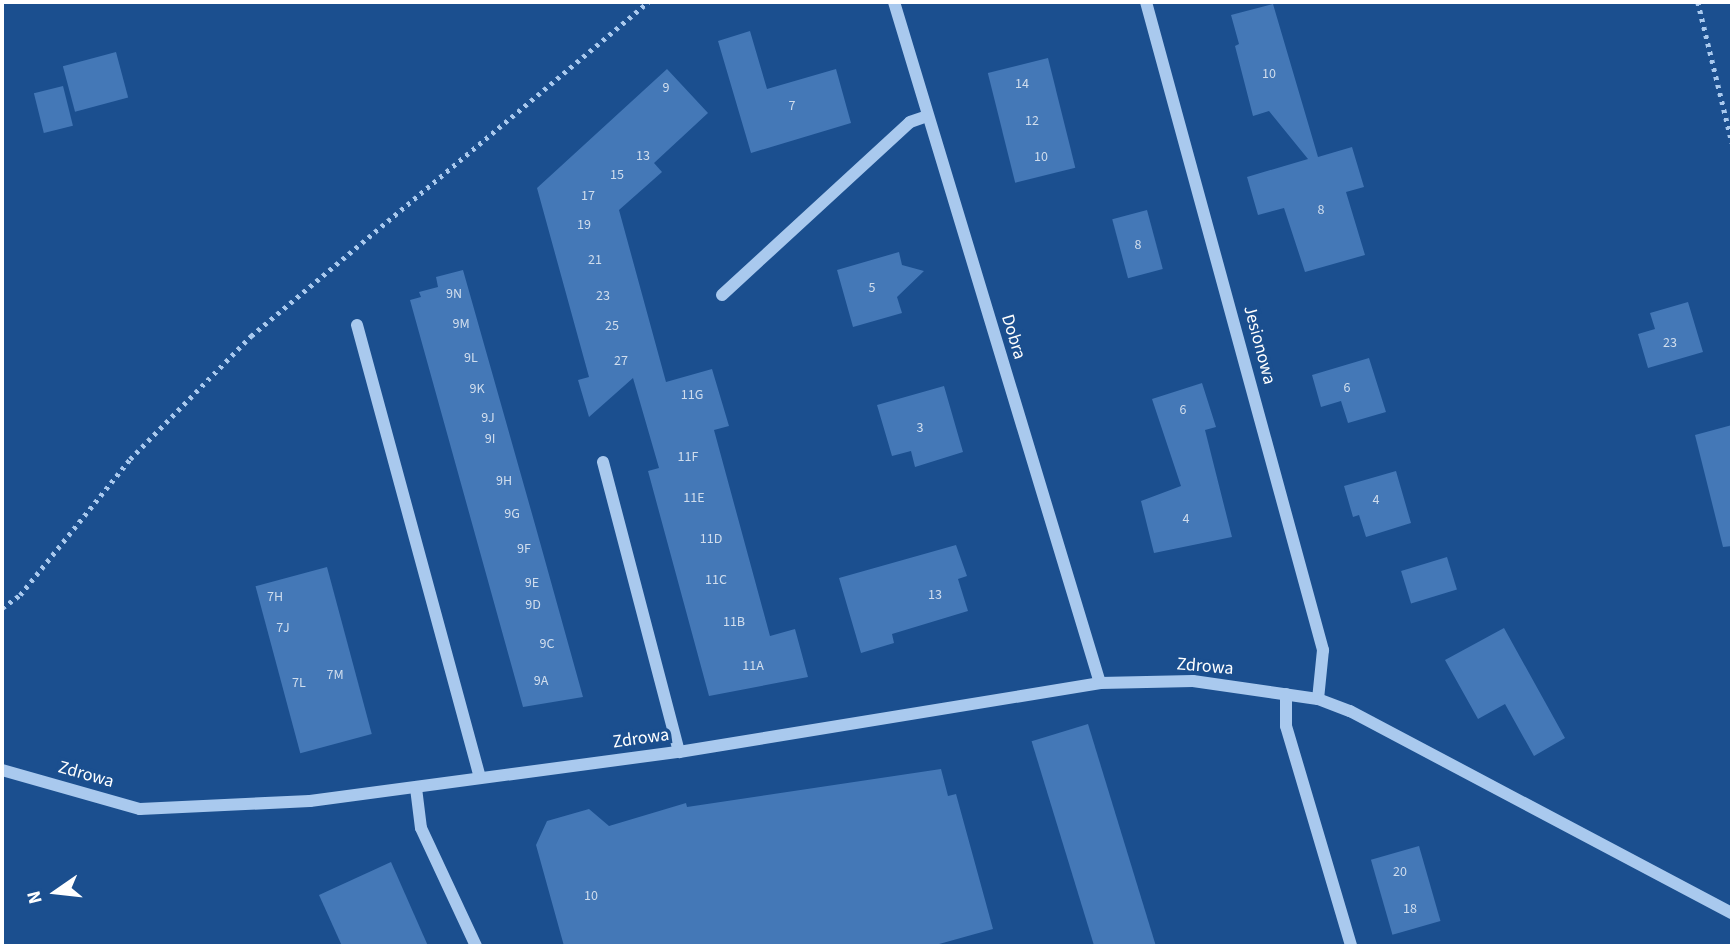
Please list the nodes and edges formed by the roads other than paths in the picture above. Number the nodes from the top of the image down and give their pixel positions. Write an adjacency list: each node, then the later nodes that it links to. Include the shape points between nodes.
1 (894, 2): 3 (street, Dobra)
2 (1146, 2): 9 (street, Jesionowa, via 1323,650)
3 (928, 116): 4 (street, via 910,122); 7 (street, Dobra)
4 (722, 295)
5 (357, 325): 12 (street)
6 (603, 462): 10 (street)
7 (1100, 683): 8 (street, Zdrowa, via 1193,681); 10 (street, Zdrowa)
8 (1286, 694): 9 (street, Zdrowa); 16 (street, via 1286,726)
9 (1318, 699): 14 (street, Zdrowa, via 1350,711)
10 (679, 752): 12 (street, Zdrowa)
11 (2, 770): 13 (street, Zdrowa, via 140,809 310,801)
12 (480, 778): 13 (street, Zdrowa)
13 (416, 788): 15 (street, via 421,828)
14 (1732, 913)
15 (476, 946)
16 (1351, 946)

